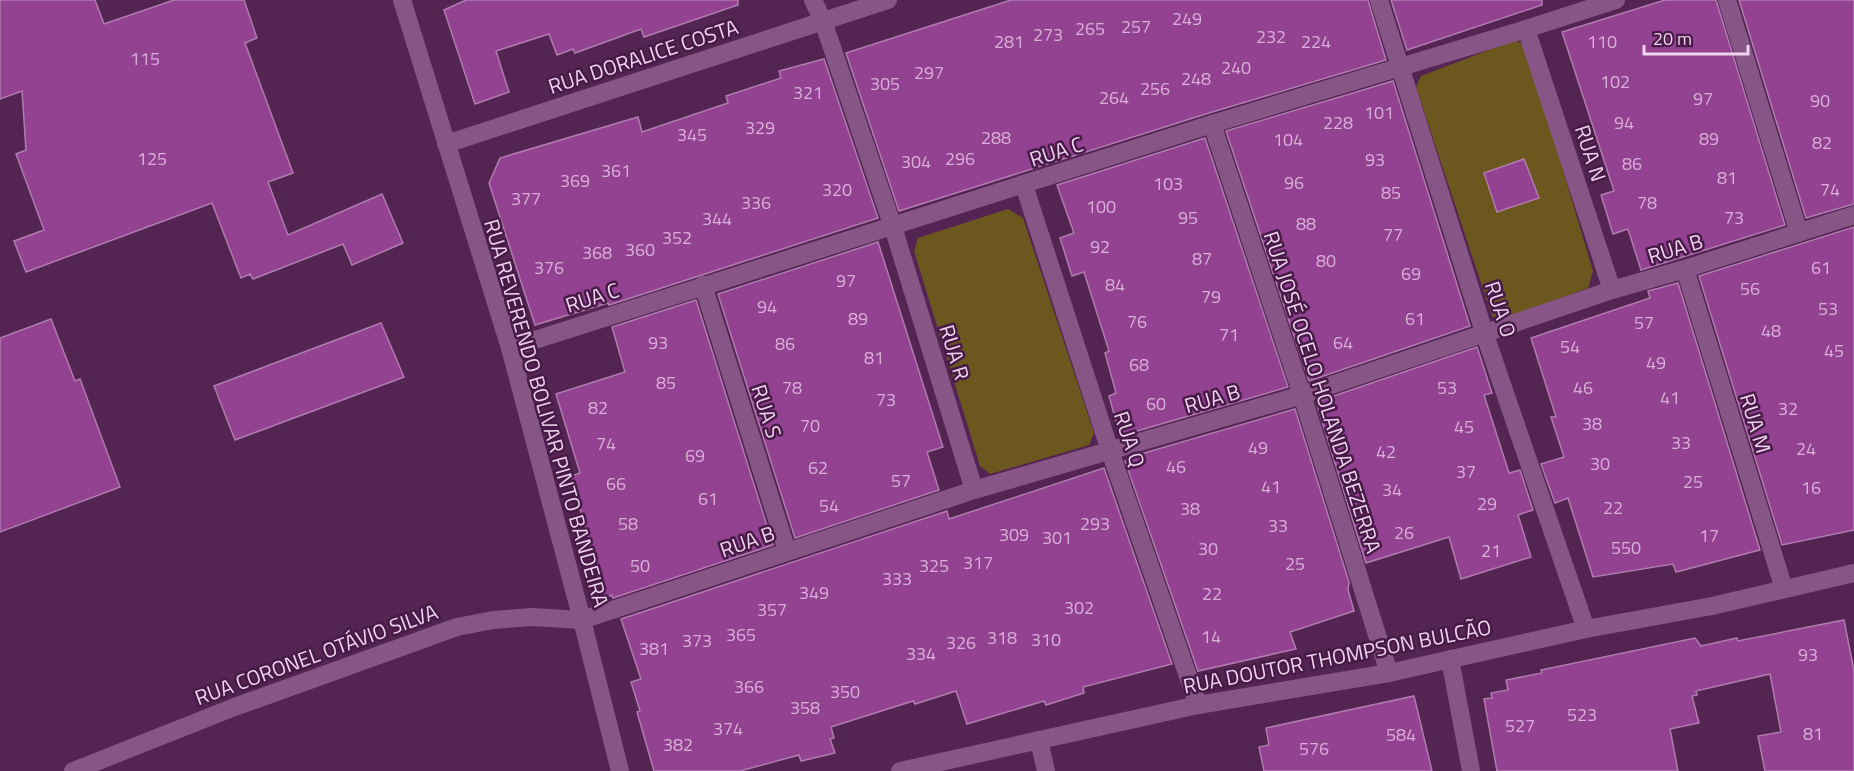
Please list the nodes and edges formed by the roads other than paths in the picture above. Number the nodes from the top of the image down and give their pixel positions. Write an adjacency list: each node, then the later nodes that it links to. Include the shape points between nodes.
1 (402, 0): 11 (street, RUA REVERENDO BOLIVAR PINTO BANDEIRA)
2 (813, 0): 7 (street, RUA R)
3 (888, 0): 7 (street, RUA DORALICE COSTA)
4 (1379, 0): 9 (street, RUA O)
5 (1616, 0): 8 (street, RUA C)
6 (1727, 0): 15 (street)
7 (824, 21): 11 (street, RUA DORALICE COSTA); 14 (street, RUA R)
8 (1526, 29): 9 (street, RUA C); 18 (street, RUA N)
9 (1402, 68): 10 (street, RUA C); 19 (street, RUA O)
10 (1212, 124): 12 (street, RUA C); 21 (street, RUA JOSÉ OCELO HOLANDA BEZERRA)
11 (446, 144): 20 (street, RUA REVERENDO BOLIVAR PINTO BANDEIRA)
12 (1024, 185): 14 (street, RUA C); 22 (street, RUA Q)
13 (1854, 215): 15 (street, RUA B)
14 (893, 227): 17 (street, RUA C); 23 (street, RUA R)
15 (1799, 233): 16 (street, RUA B)
16 (1685, 269): 18 (street, RUA B); 26 (street, RUA M)
17 (704, 285): 20 (street, RUA C); 24 (street, RUA S)
18 (1612, 290): 19 (street, RUA B)
19 (1484, 332): 21 (street, RUA B); 28 (street, RUA O)
20 (510, 348): 27 (street, RUA REVERENDO BOLIVAR PINTO BANDEIRA)
21 (1302, 395): 22 (street, RUA B); 30 (street, RUA JOSÉ OCELO HOLANDA BEZERRA)
22 (1110, 452): 23 (street, RUA B); 31 (street, RUA Q)
23 (974, 490): 24 (street, RUA B)
24 (787, 551): 27 (street, RUA B)
25 (1854, 573): 26 (street, RUA DOUTOR THOMPSON BULCÃO)
26 (1784, 589): 28 (street, RUA DOUTOR THOMPSON BULCÃO)
27 (582, 620): 33 (street, RUA CORONEL OTÁVIO SILVA, via 532,617 457,627 232,708); 34 (street, RUA REVERENDO BOLIVAR PINTO BANDEIRA)
28 (1586, 629): 29 (street, RUA DOUTOR THOMPSON BULCÃO)
29 (1450, 659): 30 (street, RUA DOUTOR THOMPSON BULCÃO); 37 (street)
30 (1389, 674): 31 (street, RUA DOUTOR THOMPSON BULCÃO)
31 (1198, 705): 32 (street, RUA DOUTOR THOMPSON BULCÃO)
32 (1039, 740): 35 (street, RUA DOUTOR THOMPSON BULCÃO); 36 (street)
33 (73, 771)
34 (620, 771)
35 (900, 771)
36 (1046, 771)
37 (1471, 771)

